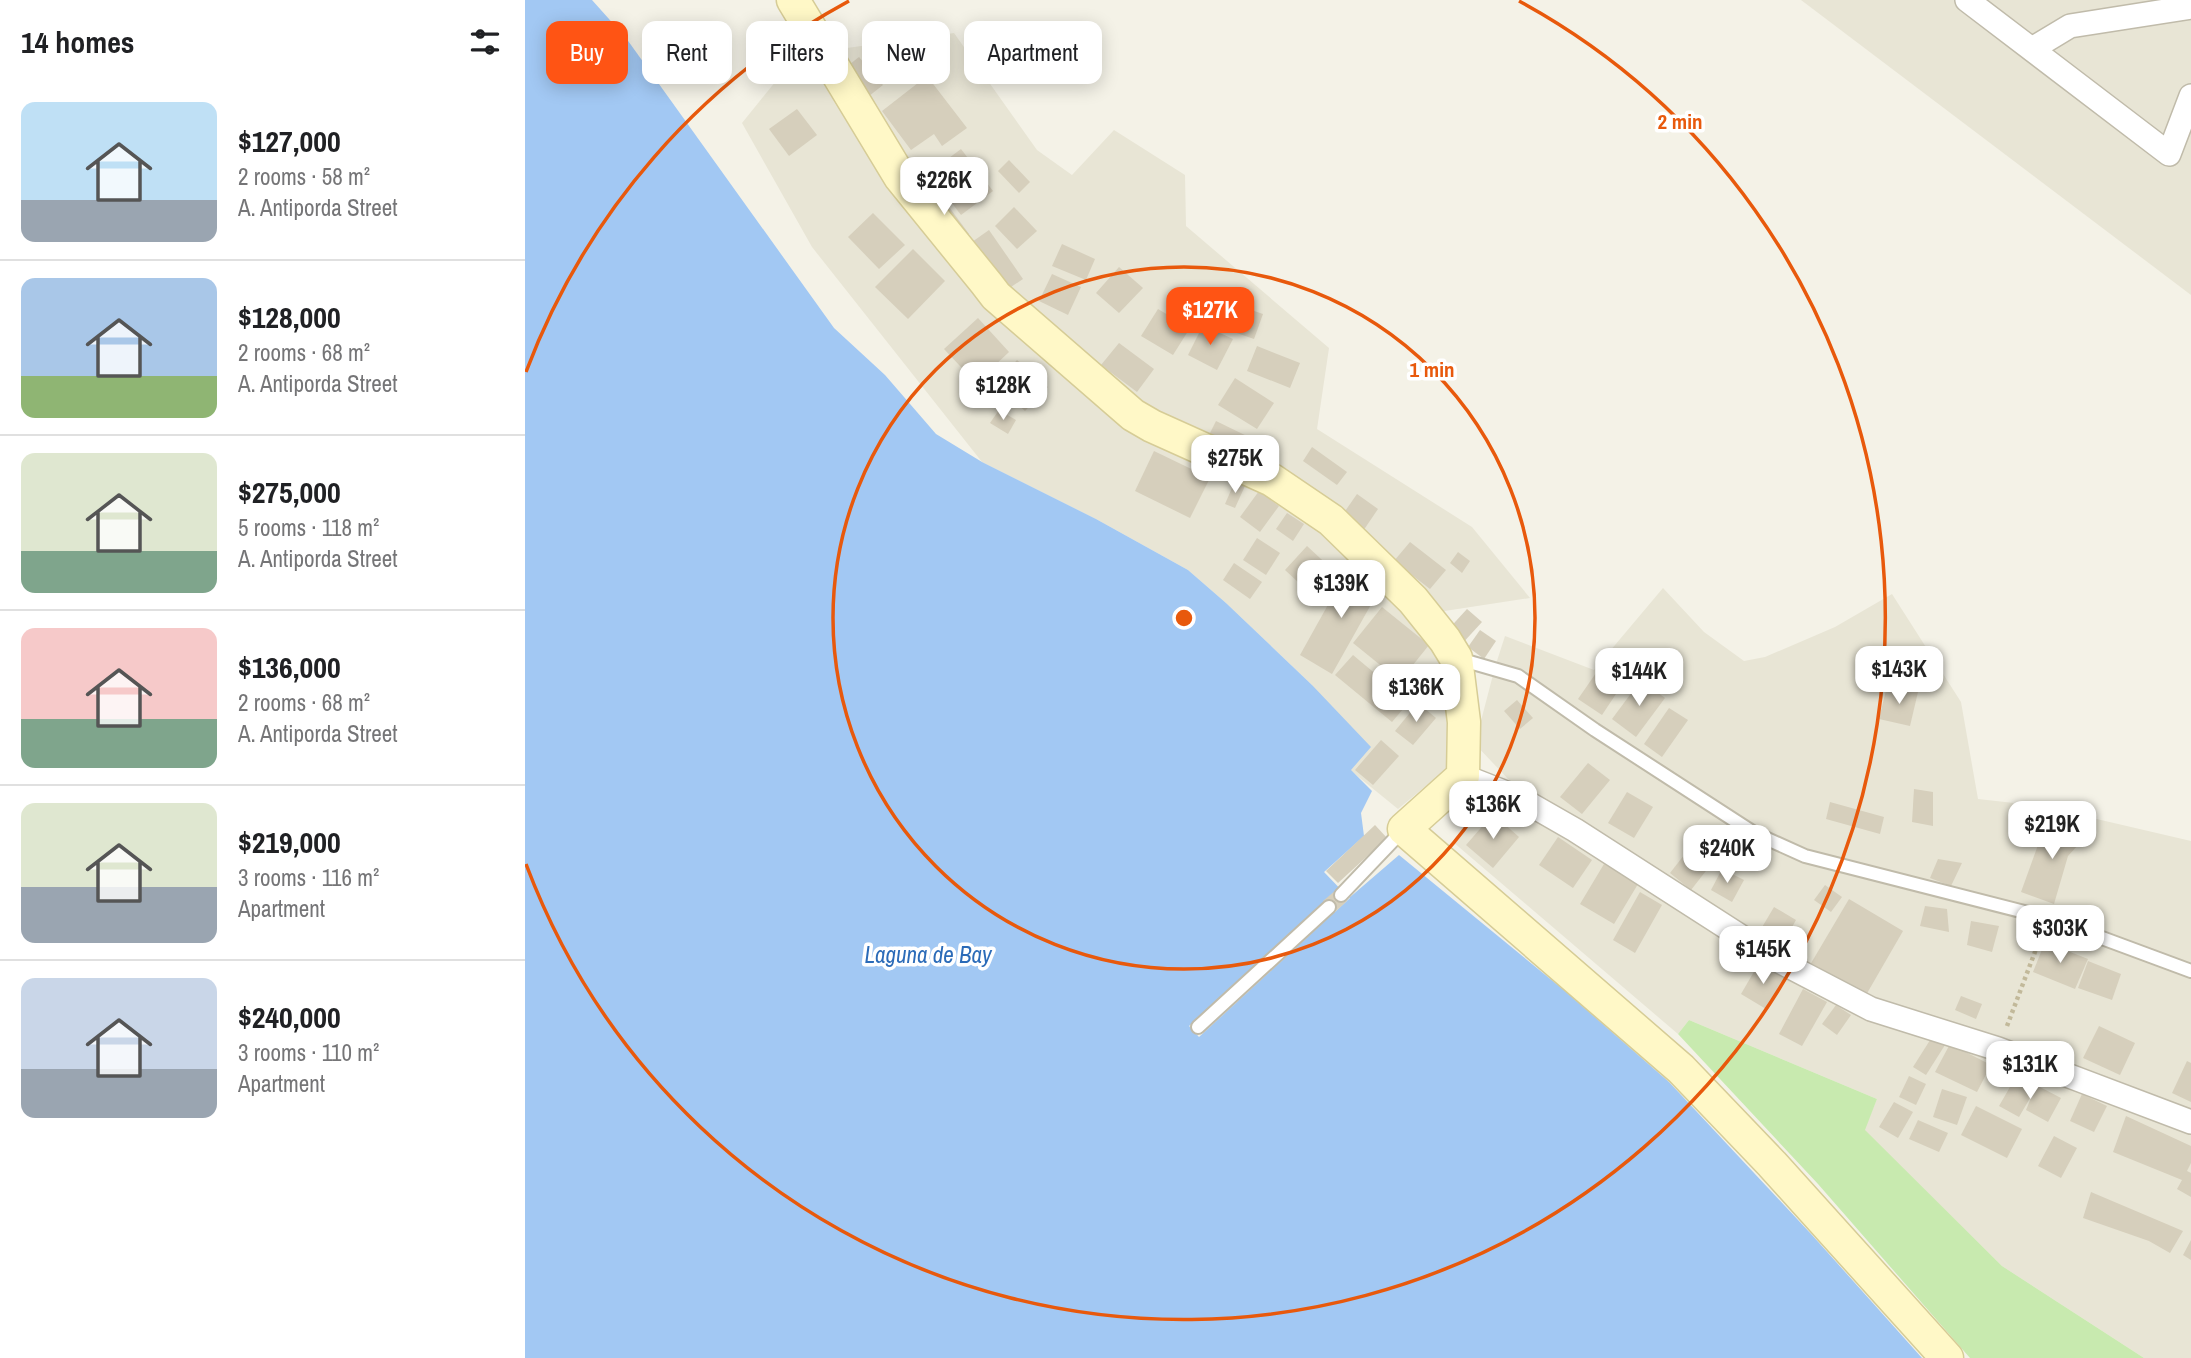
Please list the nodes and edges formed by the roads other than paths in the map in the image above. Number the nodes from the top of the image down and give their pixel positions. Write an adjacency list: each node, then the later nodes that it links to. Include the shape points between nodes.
1 (793, 0): 6 (street, via 899,177 996,296 1133,415 1272,480 1331,520 1413,600)
2 (1967, 0): 4 (street)
3 (2191, 7): 4 (street, via 2070,26)
4 (2032, 49): 5 (street, via 2169,154)
5 (2191, 96)
6 (1456, 658): 7 (street, via 1464,722); 11 (lane, via 1518,676 1754,833 1805,856 2048,918)
7 (1463, 776): 8 (street); 13 (street, via 1519,798 1564,823 1779,961 1871,1009 1998,1049)
8 (1404, 829): 9 (lane); 14 (street, via 1681,1069)
9 (1341, 895)
10 (1329, 907): 12 (lane)
11 (2191, 971)
12 (1198, 1027)
13 (2191, 1122)
14 (1947, 1358)

